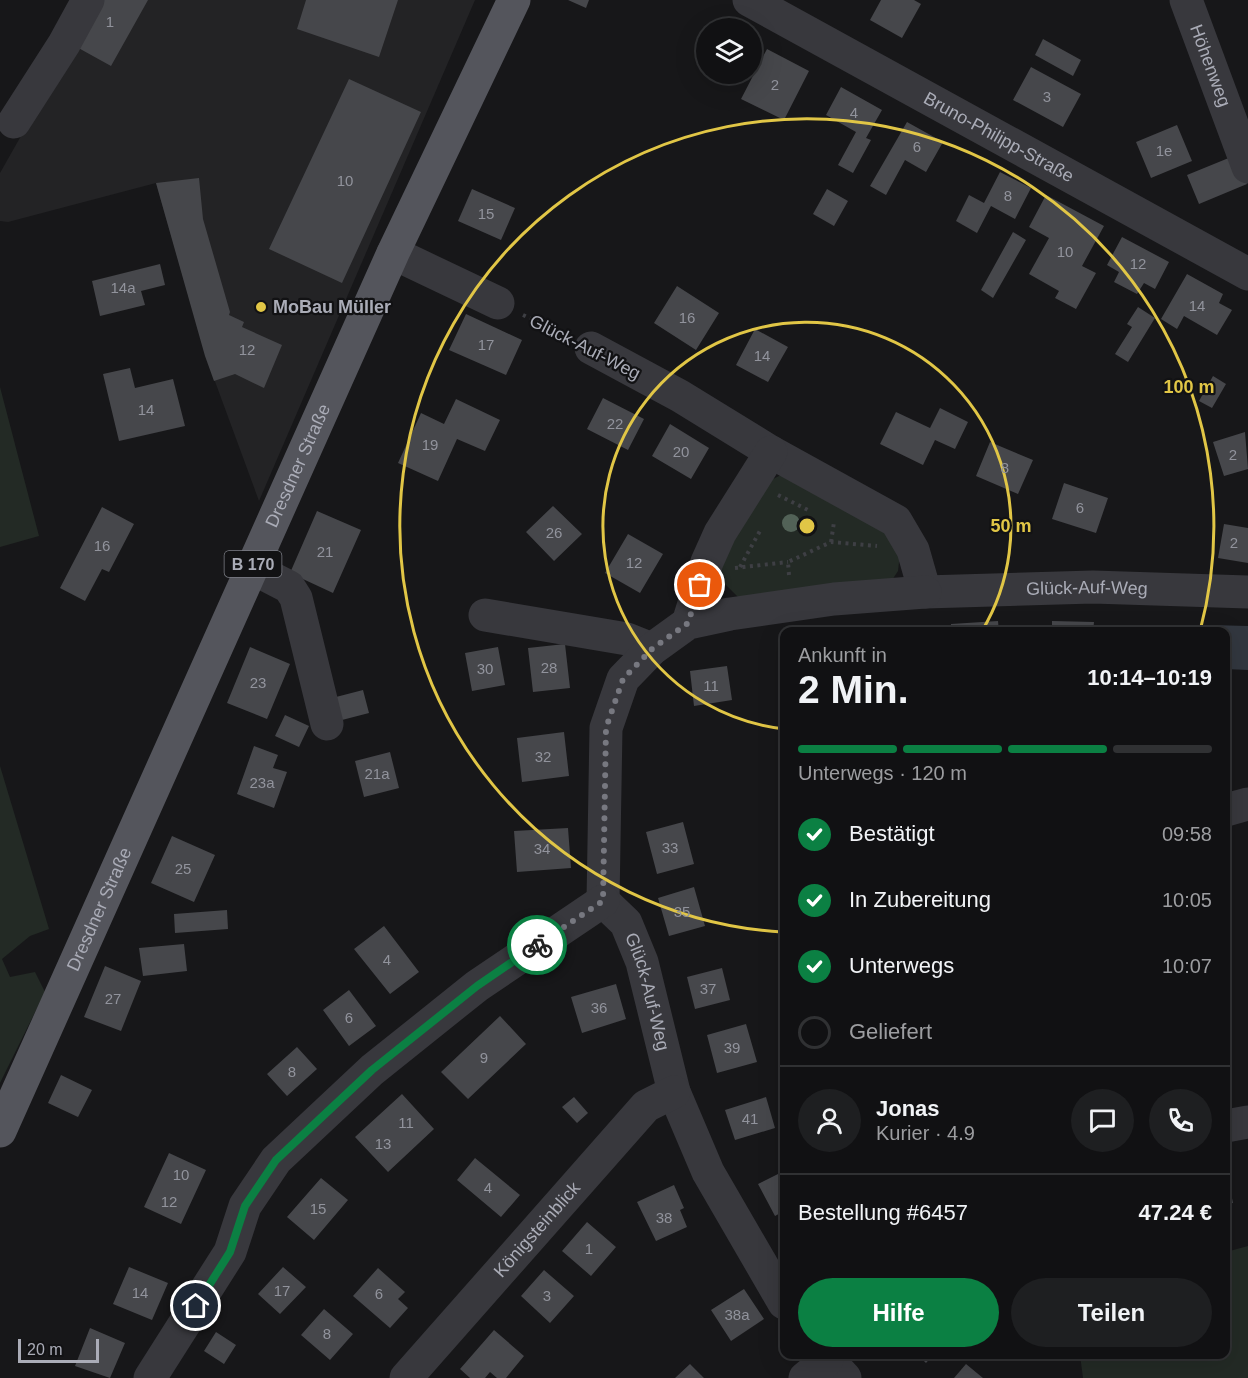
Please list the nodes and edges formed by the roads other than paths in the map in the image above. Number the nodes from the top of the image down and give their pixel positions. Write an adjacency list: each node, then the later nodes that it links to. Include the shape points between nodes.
1 (88, 0): 5 (street)
2 (514, 0): 7 (main road, Dresdner Straße / B 170)
3 (749, 0): 8 (street, Bruno-Philipp-Straße)
4 (1186, 0): 6 (street, Höhenweg)
5 (14, 122)
6 (1248, 166)
7 (393, 253): 9 (street); 12 (main road, Dresdner Straße / B 170)
8 (1248, 274)
9 (498, 303)
10 (591, 348): 11 (street, Glück-Auf-Weg)
11 (771, 452): 13 (street, Glück-Auf-Weg, via 896,521 913,550); 16 (street, via 720,533)
12 (252, 568): 18 (street, via 289,587 296,598); 25 (main road, Dresdner Straße / B 170)
13 (925, 592): 14 (street, Glück-Auf-Weg, via 1093,587); 16 (street, Glück-Auf-Weg, via 792,605)
14 (1248, 592)
15 (485, 615): 17 (street, via 627,639)
16 (688, 623): 17 (street, Glück-Auf-Weg)
17 (652, 649): 21 (street, Glück-Auf-Weg, via 623,679 606,728)
18 (327, 724)
19 (1248, 804): 20 (street)
20 (1230, 809)
21 (603, 901): 22 (street, Glück-Auf-Weg, via 626,923 642,962); 27 (street, via 477,986 372,1070 276,1160 245,1206 230,1252)
22 (674, 1092): 26 (street, Glück-Auf-Weg, via 708,1172); 28 (street, Königsteinblick, via 646,1106)
23 (1248, 1122): 24 (street)
24 (1230, 1125)
25 (0, 1131)
26 (780, 1296)
27 (150, 1378)
28 (406, 1378)

